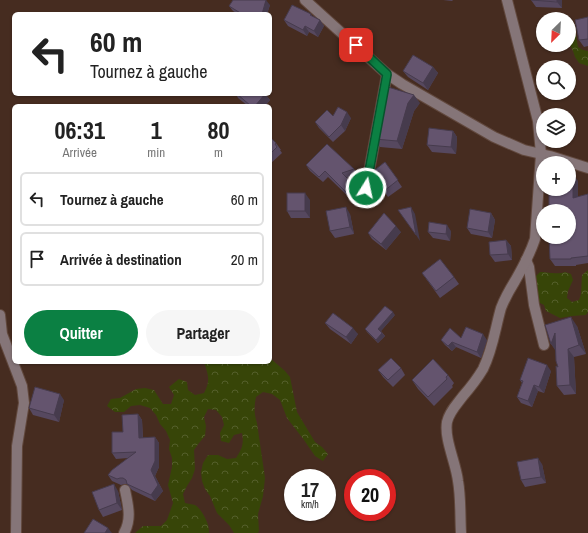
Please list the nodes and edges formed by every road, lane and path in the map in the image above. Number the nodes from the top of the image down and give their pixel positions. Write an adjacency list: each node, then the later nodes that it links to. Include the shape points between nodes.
1 (305, 0): 3 (street)
2 (508, 0): 4 (street, via 538,121)
3 (387, 74): 4 (street, via 494,137 524,150); 6 (street)
4 (541, 154): 5 (street); 7 (street, via 535,239)
5 (588, 168)
6 (366, 188)
7 (526, 260): 9 (street); 15 (street, via 506,296 492,349 469,389 451,411 446,424 448,443 459,482)
8 (0, 315): 10 (street, via 2,334)
9 (544, 345)
10 (12, 360)
11 (14, 364): 13 (street, via 22,386 24,403 17,446)
12 (125, 490): 14 (street, via 129,514)
13 (16, 533)
14 (124, 533)
15 (461, 533)

